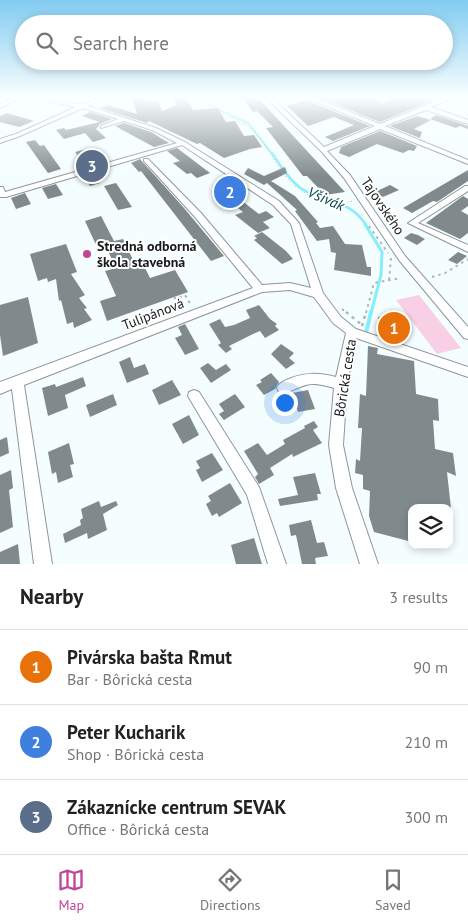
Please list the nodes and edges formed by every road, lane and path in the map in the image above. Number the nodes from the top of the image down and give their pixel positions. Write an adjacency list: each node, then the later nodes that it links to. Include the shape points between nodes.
1 (42, 124): 12 (street)
2 (110, 124): 10 (street)
3 (140, 124): 13 (street, Bôrická cesta)
4 (242, 124): 9 (path)
5 (245, 124): 17 (path, via 255,132)
6 (291, 124): 14 (street, Tajovského)
7 (375, 124): 11 (street)
8 (388, 124): 11 (street)
9 (235, 125)
10 (103, 127)
11 (382, 127): 14 (street); 16 (street)
12 (0, 141)
13 (183, 143): 15 (street); 33 (street, Bôrická cesta, via 284,210 295,223)
14 (318, 148): 38 (street, Tajovského, via 360,194 402,258)
15 (145, 157): 20 (street, via 3,195); 32 (street)
16 (468, 162)
17 (287, 177): 18 (path); 21 (path, via 298,190 308,195 345,206)
18 (291, 177)
19 (468, 188): 23 (street)
20 (0, 189)
21 (354, 200)
22 (366, 220): 25 (path)
23 (412, 222): 24 (path); 26 (street)
24 (394, 234)
25 (376, 238)
26 (468, 249)
27 (391, 258): 31 (path)
28 (468, 259): 29 (path)
29 (432, 277)
30 (401, 278): 31 (path)
31 (389, 280): 37 (path, via 374,283)
32 (260, 289): 33 (street, Tulipánová, via 291,286); 40 (street, Tulipánová)
33 (318, 294): 37 (street, Bôrická cesta, via 337,320)
34 (174, 297): 36 (path, via 186,295)
35 (336, 304): 37 (path)
36 (192, 306)
37 (361, 333): 39 (street); 41 (street, Bôrická cesta)
38 (468, 336)
39 (468, 372)
40 (17, 382): 42 (street, Tulipánová); 45 (street)
41 (341, 384): 43 (street, via 316,377 298,379); 47 (street, Bôrická cesta, via 336,445 344,488)
42 (0, 388)
43 (283, 388)
44 (194, 396): 46 (street, via 254,492)
45 (43, 564)
46 (277, 564)
47 (369, 564)

